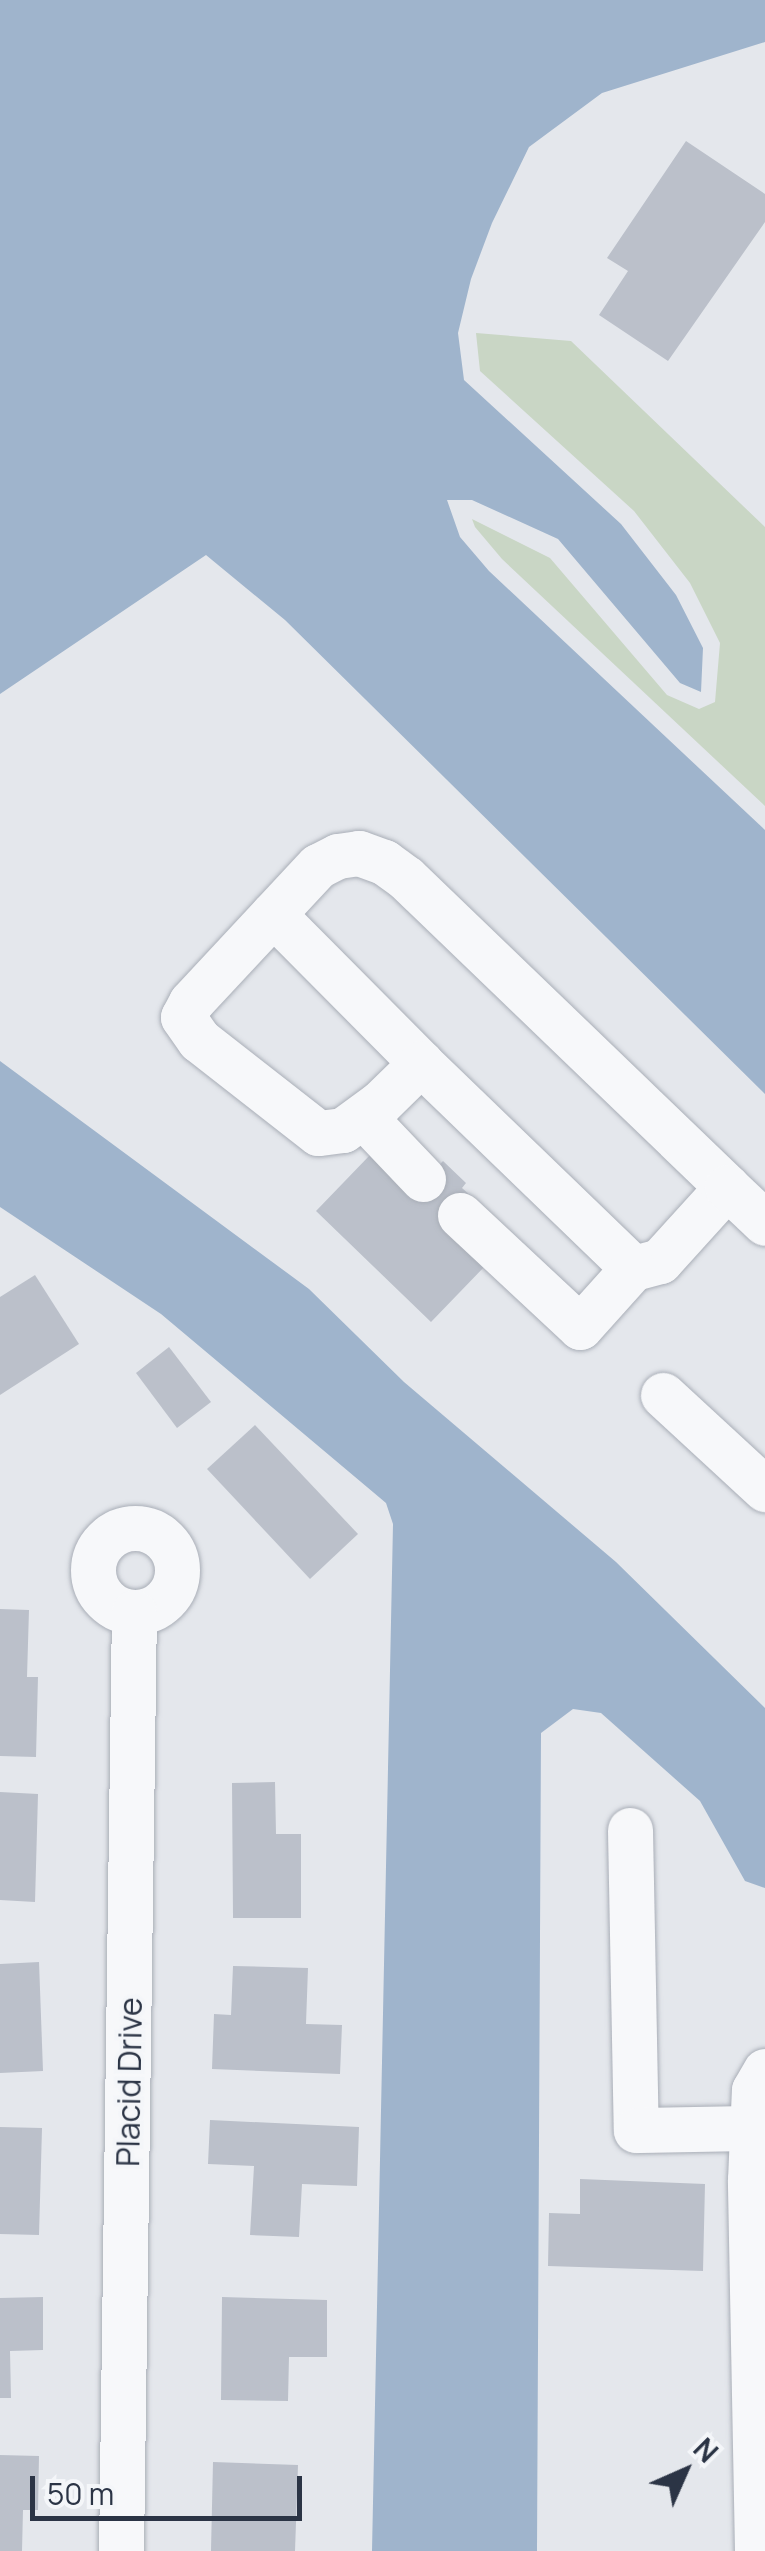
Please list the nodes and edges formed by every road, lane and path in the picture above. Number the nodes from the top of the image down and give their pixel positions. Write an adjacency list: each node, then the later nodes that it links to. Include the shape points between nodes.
1 (273, 914): 2 (street); 3 (street, via 183,1017 200,1040 318,1133 344,1130); 5 (street, via 318,866 338,856 359,853 384,862)
2 (421, 1062): 3 (street); 8 (street)
3 (363, 1116): 4 (street)
4 (423, 1179)
5 (727, 1187): 7 (street); 8 (street, via 660,1261)
6 (460, 1215): 8 (street, via 580,1327)
7 (765, 1223)
8 (632, 1268)
9 (663, 1395): 10 (street)
10 (765, 1489)
11 (134, 1612): 15 (street, Placid Drive)
12 (630, 1830): 14 (street, via 636,2130)
13 (765, 2071): 14 (street, via 754,2090)
14 (752, 2128): 16 (street)
15 (121, 2551)
16 (757, 2551)

